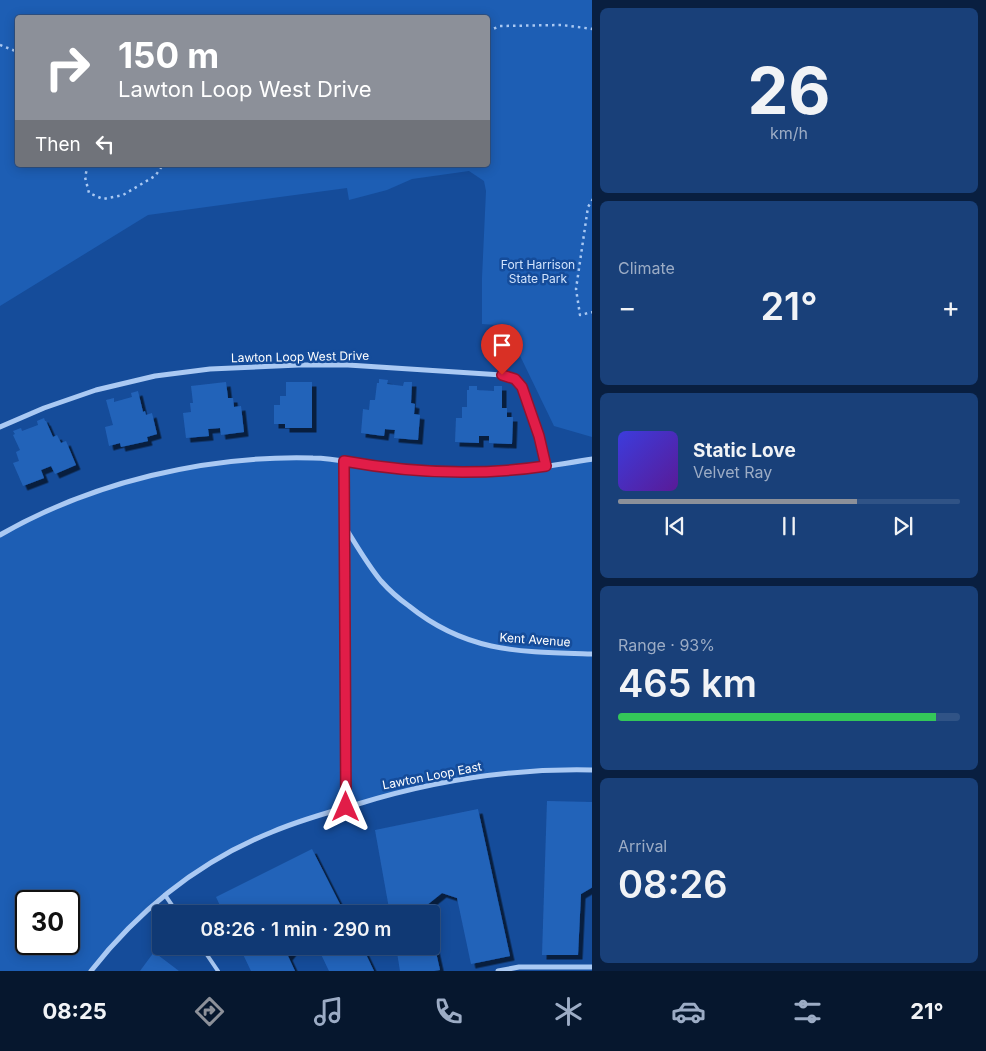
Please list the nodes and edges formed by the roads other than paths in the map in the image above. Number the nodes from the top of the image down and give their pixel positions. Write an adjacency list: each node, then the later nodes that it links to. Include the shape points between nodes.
1 (0, 427): 4 (street, Lawton Loop West Drive, via 96,390 155,376 210,369 348,365 502,375 515,379 522,387)
2 (592, 459): 4 (street)
3 (344, 461): 4 (street, via 423,471 509,471); 5 (street); 6 (street, via 313,458 255,460 164,473 82,498)
4 (546, 466)
5 (345, 527): 7 (street, Kent Avenue, via 381,582 420,615 450,633 506,650); 9 (street)
6 (0, 535)
7 (592, 654)
8 (592, 770): 9 (street, Lawton Loop East, via 532,770 474,777)
9 (346, 807): 10 (street, Lawton Loop East, via 248,842 204,867)
10 (166, 895): 11 (lane); 14 (street, Lawton Loop East, via 125,932)
11 (172, 905)
12 (207, 955): 15 (lane)
13 (592, 967): 16 (street, via 519,967)
14 (91, 971)
15 (218, 971)
16 (498, 971)

